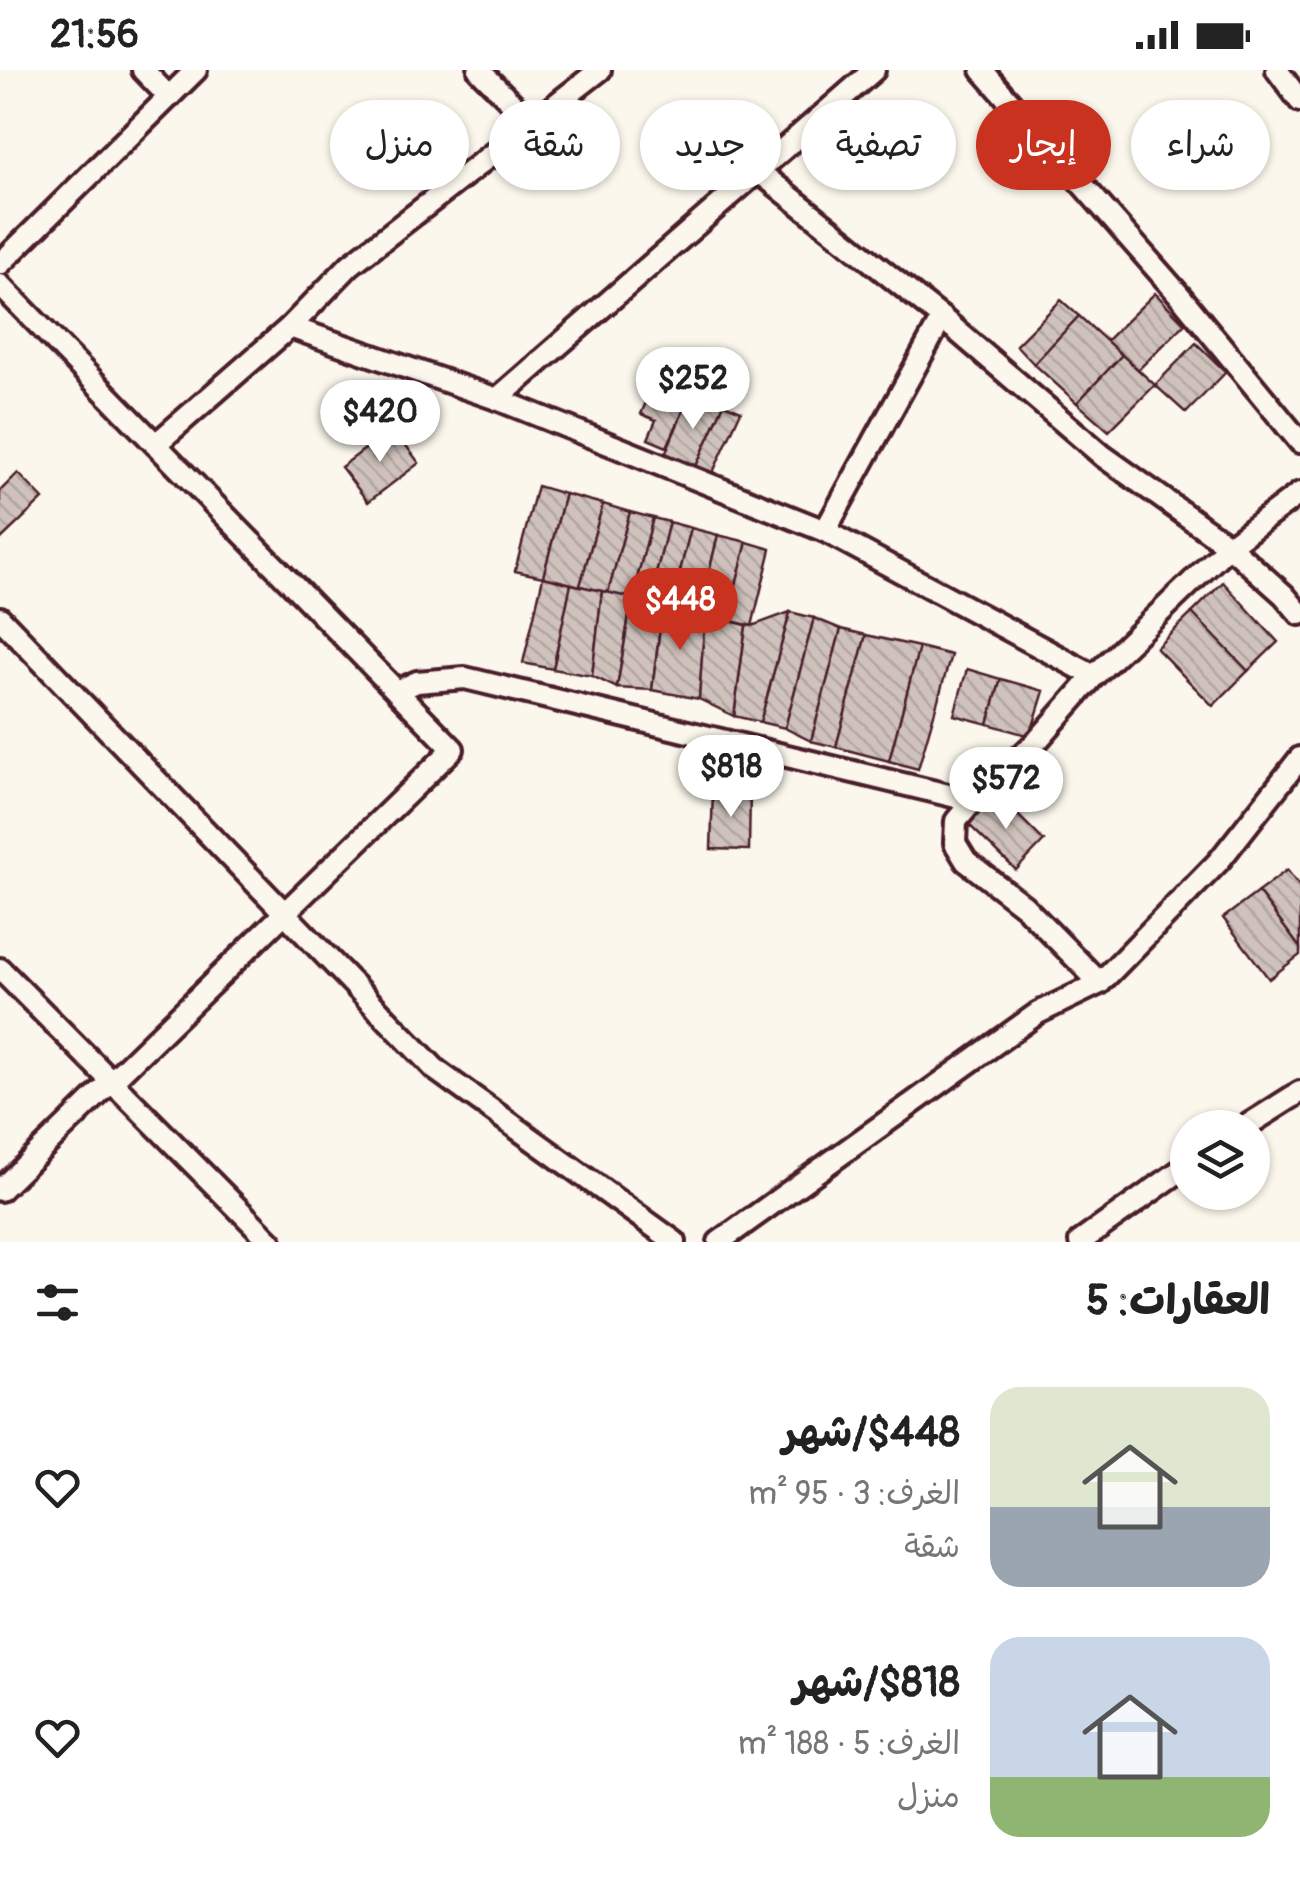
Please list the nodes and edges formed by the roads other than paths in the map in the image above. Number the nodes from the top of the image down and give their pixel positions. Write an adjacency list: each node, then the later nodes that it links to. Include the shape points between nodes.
1 (142, 70): 8 (street)
2 (196, 70): 8 (street)
3 (480, 70): 9 (street)
4 (600, 70): 10 (street)
5 (874, 70): 12 (street)
6 (982, 70): 21 (street)
7 (1277, 70): 11 (street)
8 (169, 97): 16 (street)
9 (509, 100)
10 (562, 100)
11 (1300, 101)
12 (781, 152)
13 (489, 157): 19 (street, via 350,265)
14 (737, 190): 20 (street)
15 (781, 190): 18 (street)
16 (0, 264)
17 (0, 284): 22 (street)
18 (942, 318): 24 (street); 25 (street, via 1103,456)
19 (290, 327): 20 (street); 22 (street)
20 (498, 400): 24 (street)
21 (1300, 442)
22 (156, 444): 29 (street)
23 (1300, 493): 25 (street)
24 (825, 531): 28 (street)
25 (1230, 546): 26 (street); 28 (street)
26 (1300, 614)
27 (0, 618): 32 (street)
28 (1094, 676): 31 (street)
29 (396, 692): 31 (street, via 417,682 466,678); 32 (street, via 453,750)
30 (1300, 758): 34 (street, via 1219,861)
31 (973, 801): 34 (street, via 956,822 955,844 966,861 1024,906)
32 (284, 912): 35 (street); 41 (street, via 436,1070)
33 (0, 968): 35 (street)
34 (1100, 983): 42 (street, via 1038,1014)
35 (112, 1082): 39 (street); 40 (street)
36 (1300, 1092): 37 (street)
37 (1270, 1111)
38 (1170, 1178): 43 (street)
39 (0, 1190)
40 (270, 1242)
41 (675, 1242)
42 (719, 1242)
43 (1080, 1242)

